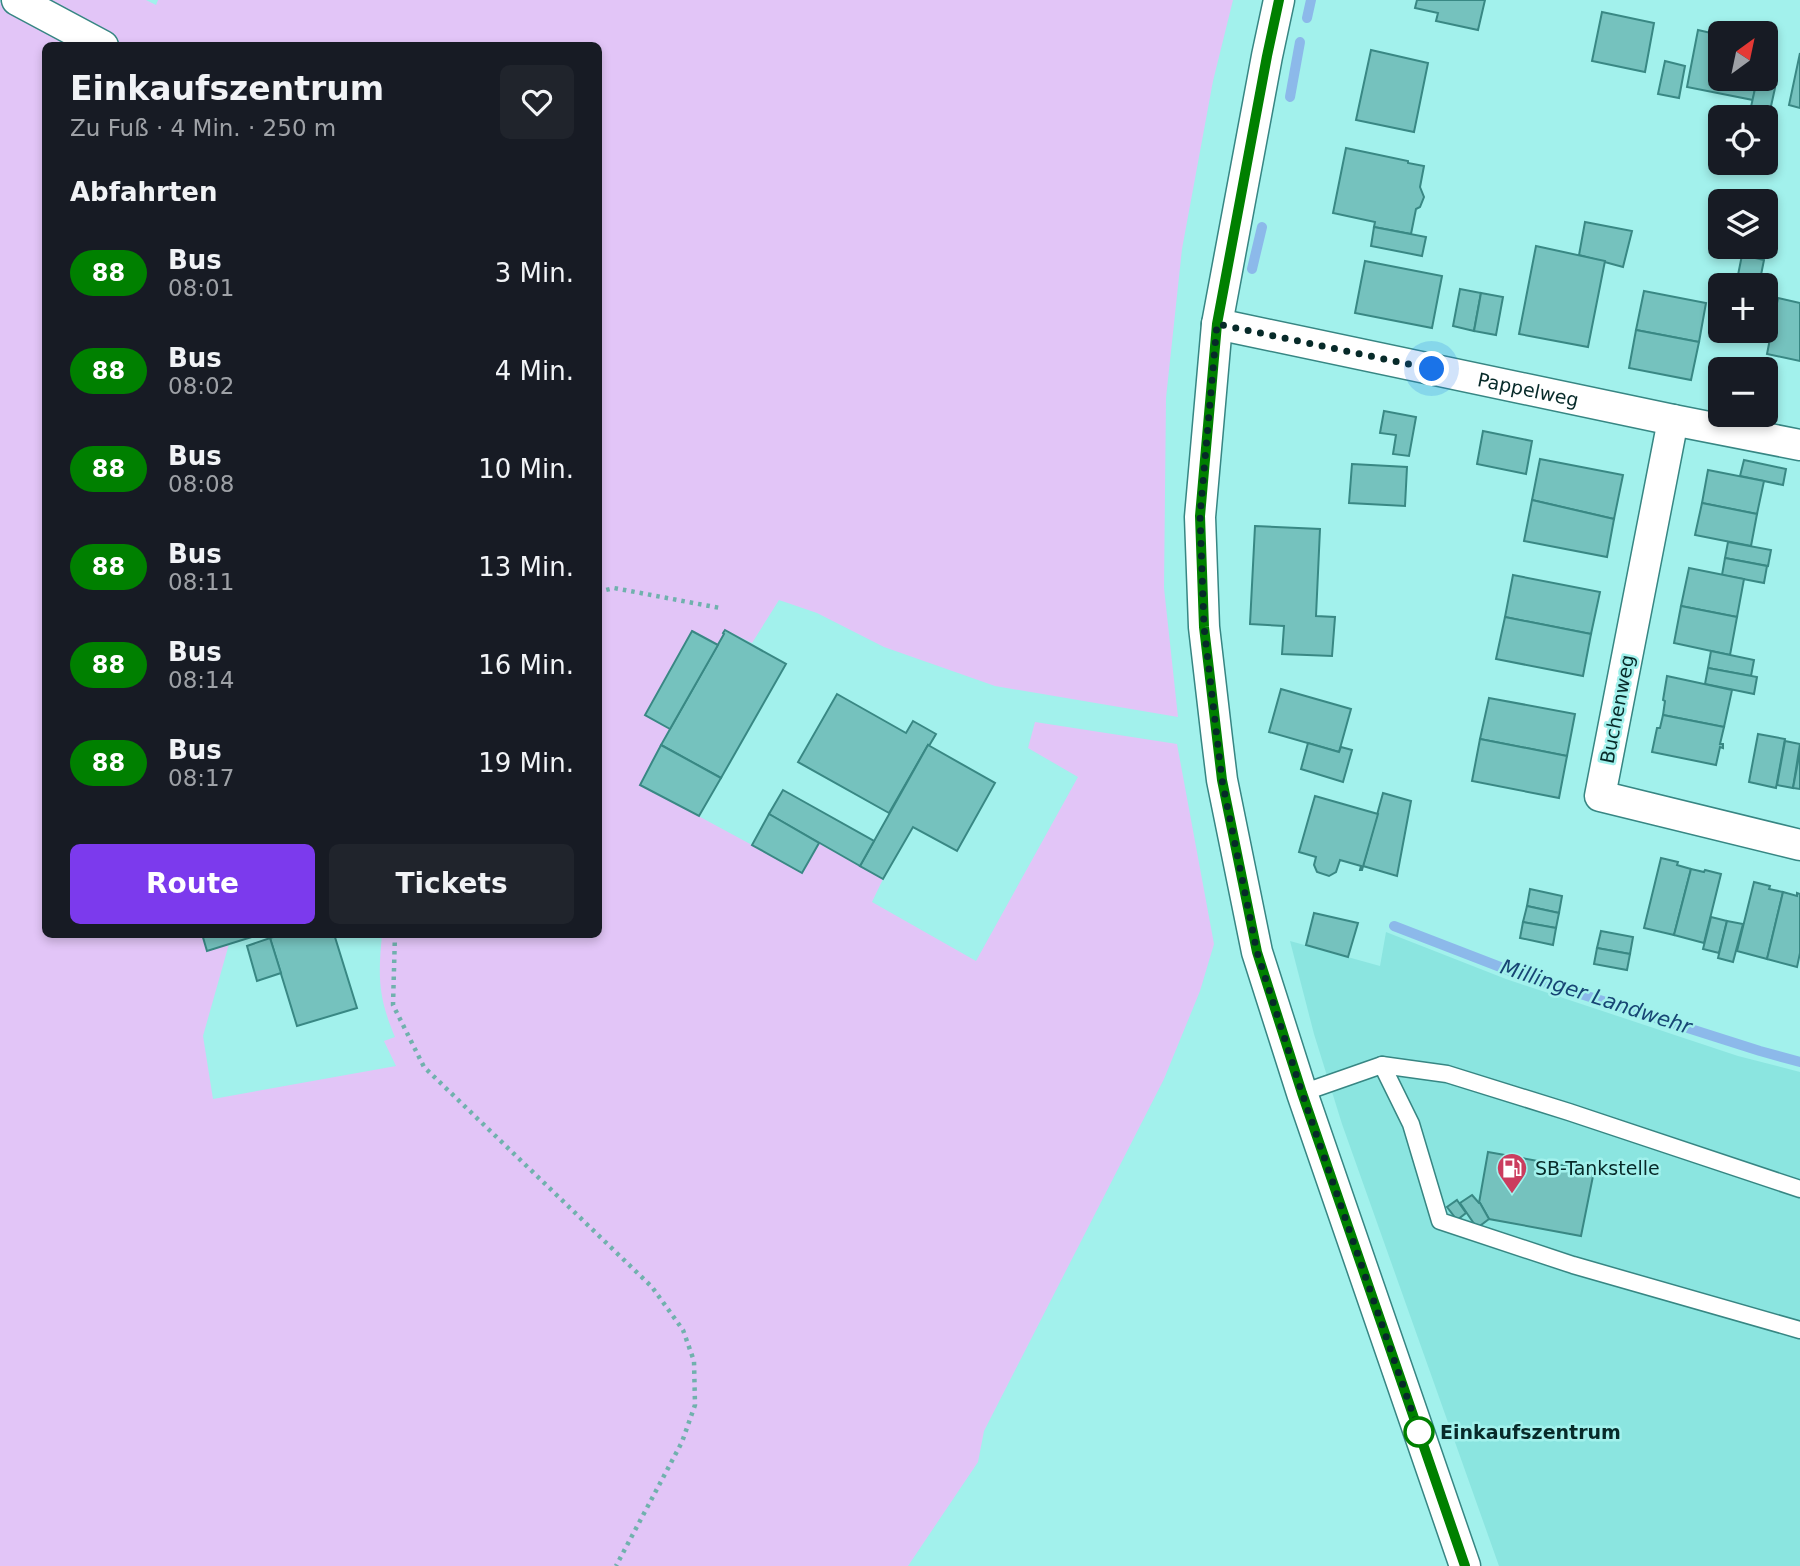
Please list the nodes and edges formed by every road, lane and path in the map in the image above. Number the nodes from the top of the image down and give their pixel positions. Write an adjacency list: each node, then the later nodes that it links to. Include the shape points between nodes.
1 (17, 0): 3 (street)
2 (1279, 0): 4 (street)
3 (96, 42)
4 (1217, 324): 5 (street, Pappelweg); 12 (street, via 1200,516 1204,627 1222,780 1257,952)
5 (1673, 420): 6 (street, Pappelweg); 9 (street, Buchenweg, via 1600,796)
6 (1800, 445)
7 (602, 591): 8 (path, via 614,588)
8 (720, 608)
9 (1800, 845)
10 (395, 938): 15 (path, via 393,1005 424,1067 652,1287 683,1330 694,1361 695,1405 682,1442)
11 (1382, 1065): 12 (lane); 13 (lane, via 1447,1074); 14 (lane, via 1411,1124 1440,1221)
12 (1302, 1093): 16 (street)
13 (1800, 1189)
14 (1800, 1331)
15 (615, 1566)
16 (1465, 1566)

